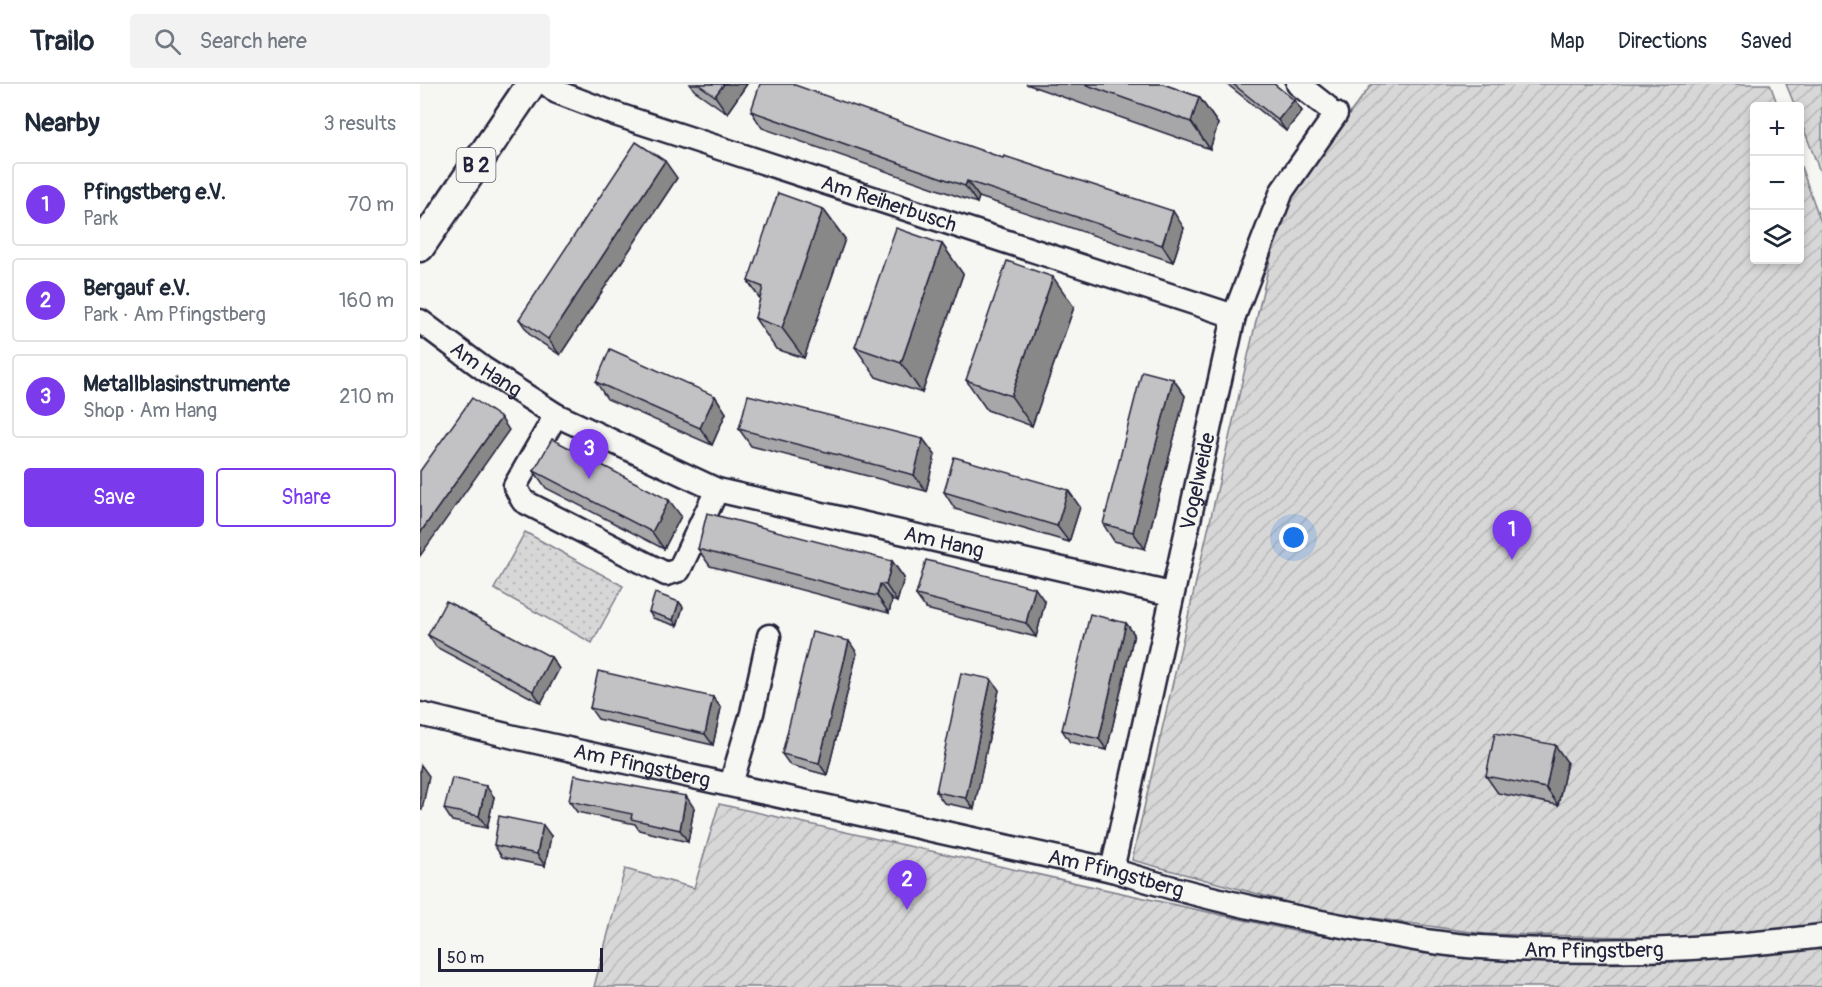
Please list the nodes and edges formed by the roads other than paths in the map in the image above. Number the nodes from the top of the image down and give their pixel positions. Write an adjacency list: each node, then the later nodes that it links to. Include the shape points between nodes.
1 (531, 84): 4 (main road, B 2)
2 (547, 84): 5 (street, Am Reiherbusch, via 557,92 615,114)
3 (1298, 84): 5 (street, Vogelweide, via 1331,110 1282,191)
4 (420, 247)
5 (1234, 316): 9 (street, Vogelweide)
6 (420, 321): 7 (street, Am Hang, via 484,369)
7 (556, 415): 8 (street, Am Hang); 8 (street, via 515,486 523,501 666,574 679,570)
8 (717, 490): 9 (street, Am Hang)
9 (1171, 594): 13 (street, Vogelweide)
10 (769, 636): 12 (street)
11 (420, 714): 12 (street, Am Pfingstberg)
12 (731, 784): 13 (street, Am Pfingstberg)
13 (1112, 870): 14 (street, Am Pfingstberg, via 1315,921 1470,946 1680,949)
14 (1822, 936)

